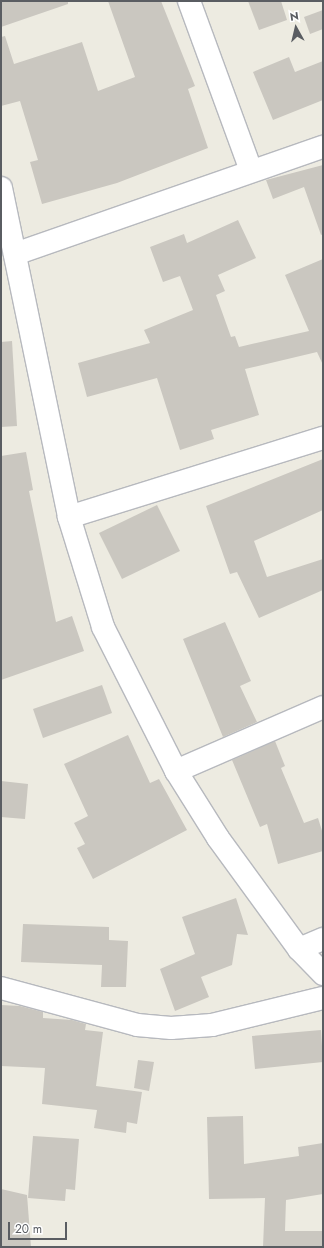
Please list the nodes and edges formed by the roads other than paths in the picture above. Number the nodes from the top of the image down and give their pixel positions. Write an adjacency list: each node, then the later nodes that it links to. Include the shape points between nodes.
1 (189, 1): 3 (street)
2 (323, 147): 3 (street)
3 (250, 170): 5 (street)
4 (1, 188): 5 (street)
5 (16, 254): 7 (street)
6 (323, 438): 7 (street)
7 (69, 517): 9 (street, via 103,627)
8 (323, 707): 9 (street)
9 (176, 771): 11 (street, via 218,838)
10 (323, 939): 11 (street)
11 (299, 949): 12 (street)
12 (323, 974)
13 (1, 988): 14 (street, via 137,1025 172,1028 212,1025)
14 (323, 998)

